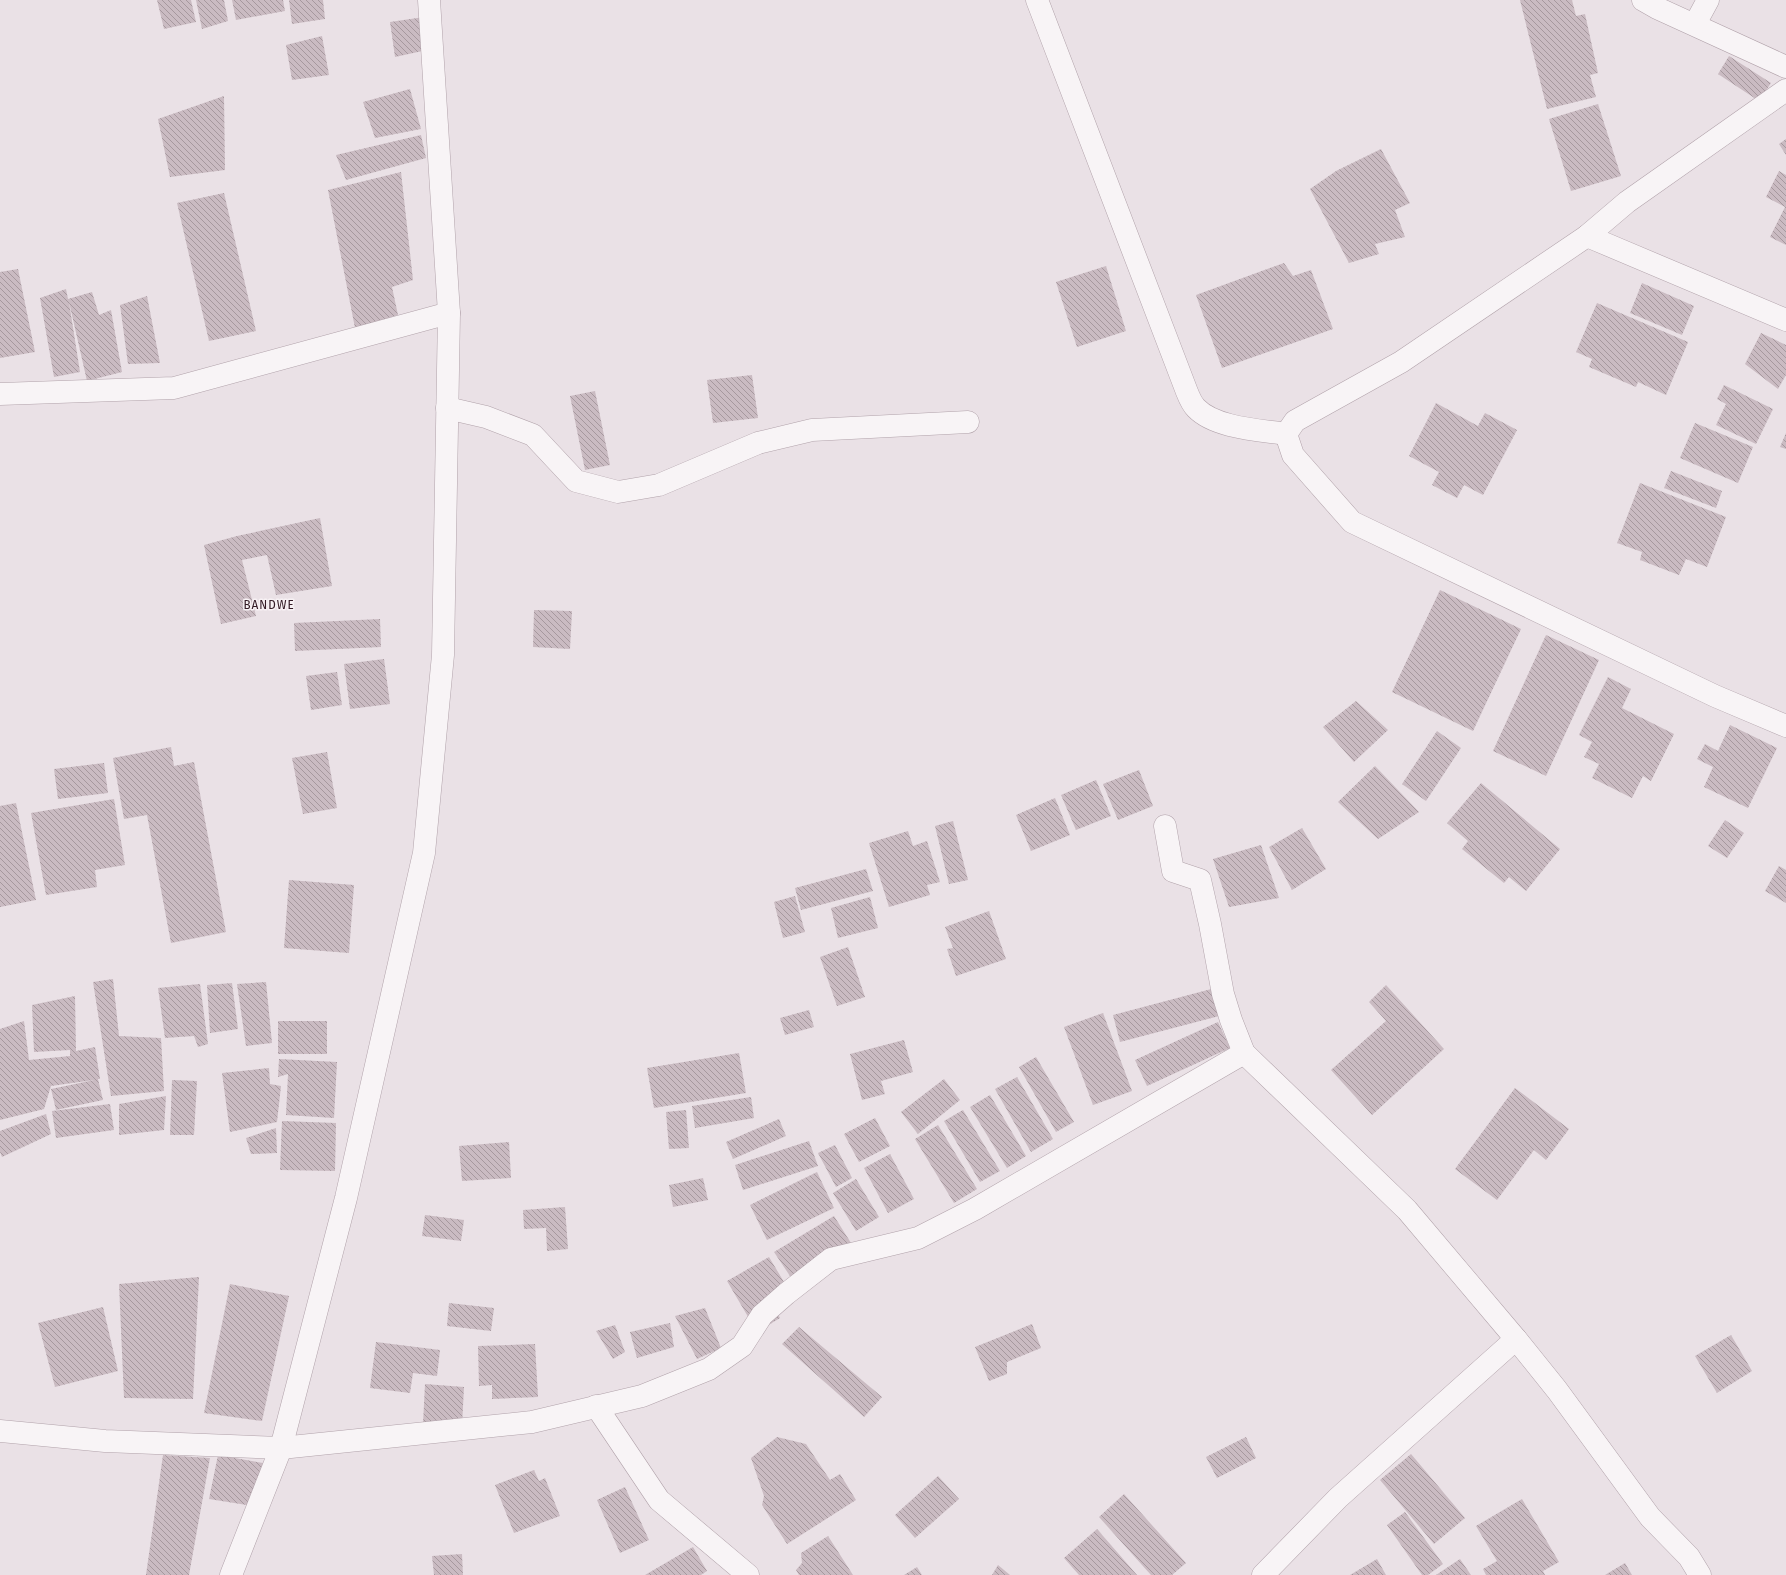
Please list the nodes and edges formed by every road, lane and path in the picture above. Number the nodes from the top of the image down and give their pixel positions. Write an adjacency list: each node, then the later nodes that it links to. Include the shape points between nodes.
1 (429, 0): 9 (street)
2 (1037, 0): 14 (street, via 1186,392 1196,408 1208,417 1226,424)
3 (1643, 0): 5 (street)
4 (1708, 0): 5 (street)
5 (1695, 24): 6 (street)
6 (1786, 67)
7 (1786, 90): 8 (street, via 1627,202)
8 (1586, 236): 10 (street); 14 (street, via 1401,362 1294,421)
9 (448, 314): 11 (street, via 174,388); 12 (street)
10 (1786, 320)
11 (0, 394)
12 (447, 408): 13 (street, via 486,416 533,435 576,481 618,492 659,485 758,443 812,430); 21 (street, via 443,656 424,853 346,1198)
13 (968, 422)
14 (1286, 434): 15 (street, via 1293,455 1352,522 1715,696)
15 (1786, 726)
16 (1165, 826): 17 (street, via 1173,871 1200,880 1223,994)
17 (1244, 1054): 18 (street, via 1407,1210); 19 (street, via 975,1209 918,1238 831,1259 762,1315 742,1346 709,1369 642,1396)
18 (1516, 1339): 24 (street, via 1338,1498); 25 (street, via 1557,1390 1650,1517 1689,1557)
19 (596, 1406): 21 (street, via 532,1422); 23 (street, via 659,1500)
20 (0, 1431): 21 (street, via 105,1441)
21 (281, 1448): 22 (street)
22 (232, 1575)
23 (748, 1575)
24 (1263, 1575)
25 (1700, 1575)

